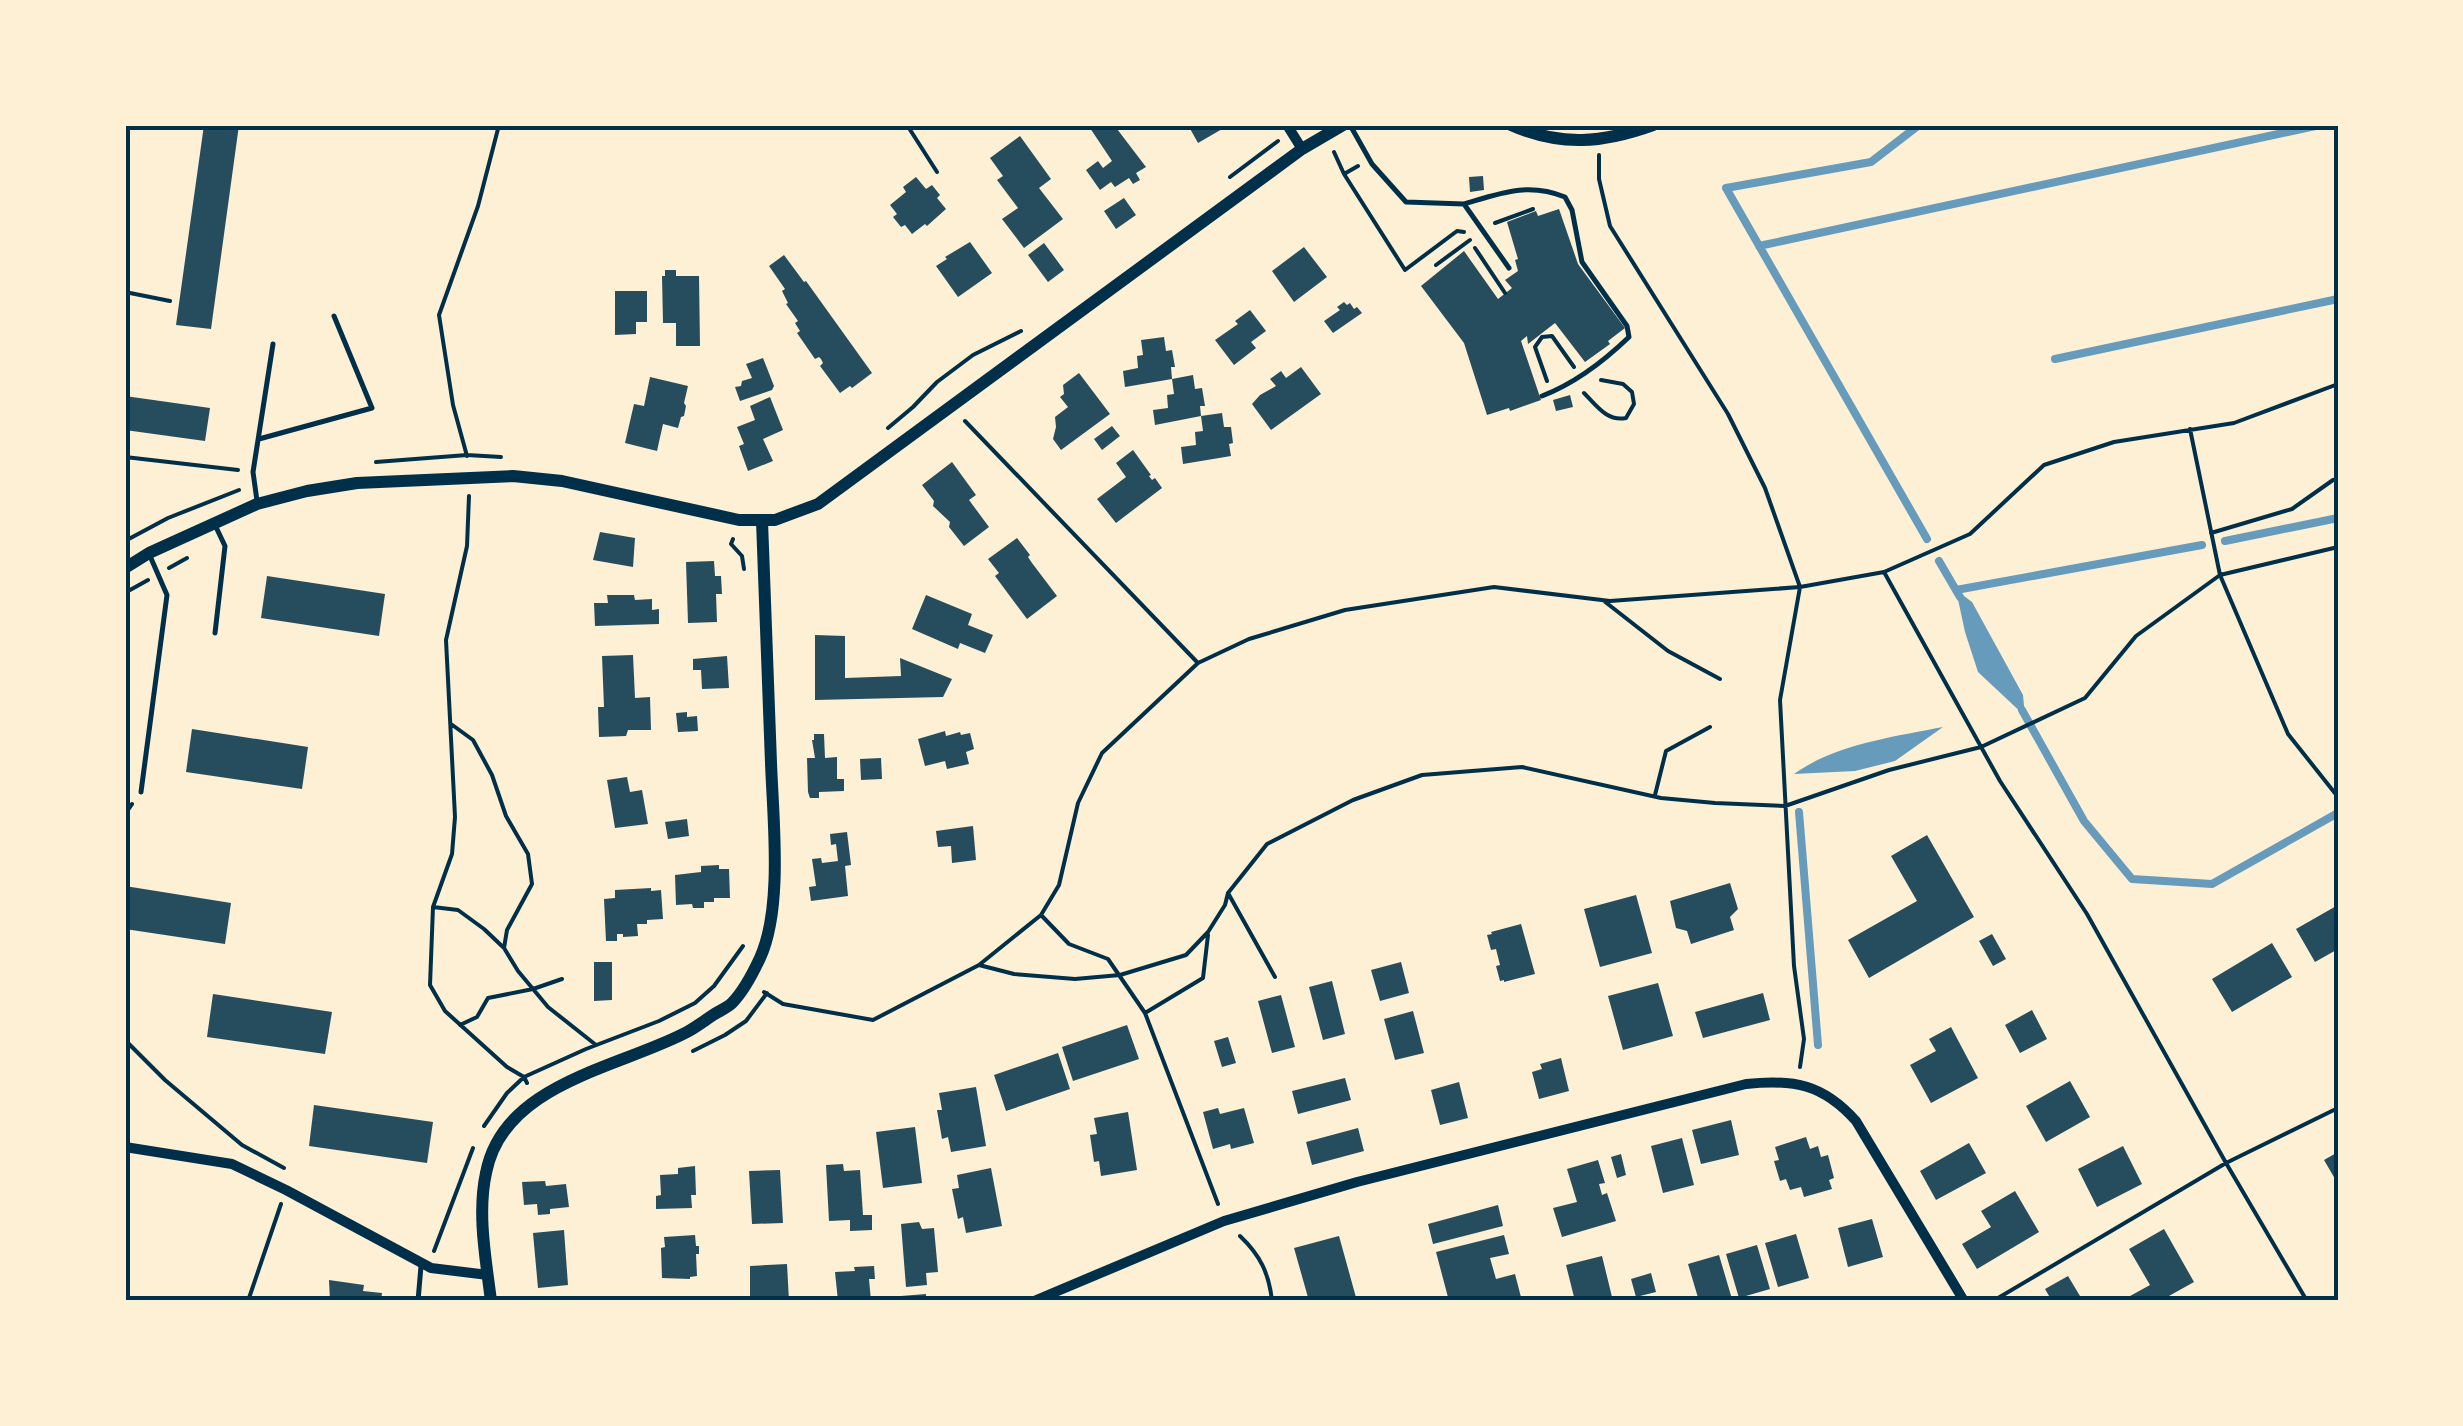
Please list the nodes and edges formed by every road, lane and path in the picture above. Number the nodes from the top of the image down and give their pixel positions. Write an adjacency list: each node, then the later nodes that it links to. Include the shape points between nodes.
1 (906, 125): 11 (path)
2 (1346, 125): 7 (street); 10 (lane)
3 (1511, 125): 8 (street, via 1574,142)
4 (1653, 125): 8 (street)
5 (498, 127): 34 (path, via 439,315)
6 (1289, 128): 9 (street); 13 (path)
7 (1327, 134): 9 (street); 12 (path)
8 (1598, 140): 53 (path, via 1610,226 1728,414 1765,488)
9 (1302, 149): 30 (street)
10 (1369, 159): 12 (path); 14 (lane, via 1406,202)
11 (937, 172)
12 (1344, 174): 17 (path, via 1405,270 1458,231)
13 (1219, 185)
14 (1464, 204): 16 (lane); 26 (lane, via 1516,189 1565,197 1582,262 1629,337)
15 (1533, 210): 16 (path)
16 (1481, 228): 19 (lane)
17 (1470, 240): 18 (path); 21 (path)
18 (1436, 265)
19 (1509, 268)
20 (125, 292): 22 (path)
21 (1505, 293)
22 (170, 301)
23 (334, 316): 33 (lane, via 372,408)
24 (1027, 328): 31 (path, via 974,355)
25 (273, 344): 33 (lane)
26 (1581, 378): 26 (path, via 1582,391 1607,416 1629,414 1629,388); 28 (lane); 28 (path, via 1556,340 1542,337 1536,346)
27 (2338, 384): 32 (path, via 2234,423)
28 (1550, 393): 29 (lane)
29 (1542, 396)
30 (951, 406): 41 (street, via 818,504); 58 (path)
31 (887, 428)
32 (2190, 429): 43 (path); 49 (path, via 2114,442 2044,465 1970,534)
33 (259, 439): 36 (lane)
34 (463, 440)
35 (125, 457): 36 (path)
36 (253, 472): 39 (lane)
37 (2338, 479): 43 (path, via 2292,509)
38 (469, 497): 60 (path, via 467,546 446,640)
39 (257, 504): 40 (street, via 357,483 512,476); 42 (street)
40 (739, 520): 41 (street); 48 (path, via 731,544)
41 (762, 521): 85 (street, via 774,866 762,954 722,1010)
42 (214, 522): 45 (street); 57 (lane, via 226,546)
43 (2211, 533): 51 (path)
44 (2338, 547): 51 (path)
45 (149, 553): 47 (street); 50 (lane)
46 (190, 556): 50 (path)
47 (125, 568)
48 (744, 571)
49 (1884, 572): 53 (path); 62 (path)
50 (158, 575): 54 (path); 63 (lane, via 167,595)
51 (2220, 575): 62 (path, via 2136,636 2085,698); 65 (path, via 2288,734)
52 (125, 582): 54 (path)
53 (1800, 587): 56 (path); 66 (path, via 1780,700)
54 (130, 590): 55 (path)
55 (125, 597)
56 (1602, 600): 58 (path, via 1494,587 1345,610 1249,639); 59 (path)
57 (215, 633)
58 (1198, 664): 69 (path, via 1102,753 1078,803 1059,885)
59 (1720, 679)
60 (450, 724): 68 (path, via 452,854); 72 (path, via 473,740 528,854 532,884)
61 (1710, 727): 64 (path, via 1666,751)
62 (1981, 747): 66 (path); 88 (path, via 2087,914)
63 (141, 792)
64 (1654, 796): 66 (path); 67 (path, via 1522,767 1422,775 1353,800 1267,844)
65 (2338, 797)
66 (1785, 806): 84 (path, via 1804,1039)
67 (1228, 893): 70 (path); 75 (path)
68 (433, 907): 72 (path, via 458,910); 80 (path, via 430,985)
69 (1041, 915): 73 (path); 74 (path, via 1069,944 1108,959)
70 (1208, 932): 74 (path, via 1186,955); 79 (path, via 1203,978)
71 (744, 945): 82 (path, via 694,1004)
72 (504, 948): 77 (path)
73 (979, 965): 74 (path, via 1075,980); 78 (path, via 874,1020 783,1004)
74 (1120, 975): 79 (path)
75 (1276, 977)
76 (562, 978): 77 (path)
77 (532, 988): 80 (path, via 488,998 477,1017); 82 (path)
78 (766, 993)
79 (1145, 1012): 91 (path)
80 (460, 1024): 83 (path)
81 (125, 1040): 89 (path, via 242,1145)
82 (596, 1045): 83 (path)
83 (524, 1077): 85 (path); 92 (path, via 479,1135)
84 (1798, 1084): 91 (street, via 1746,1084); 99 (street, via 1828,1096 1856,1121)
85 (536, 1100): 93 (street, via 506,1127 486,1170)
86 (2338, 1108): 88 (path)
87 (125, 1147): 90 (street, via 232,1164)
88 (2226, 1163): 100 (path); 101 (path)
89 (290, 1171)
90 (286, 1190): 92 (street); 94 (path)
91 (1224, 1220): 97 (street); 98 (path, via 1261,1260)
92 (426, 1266): 93 (street); 95 (lane)
93 (488, 1275): 96 (street)
94 (248, 1301)
95 (418, 1301)
96 (491, 1301)
97 (1034, 1301)
98 (1272, 1301)
99 (1964, 1301)
100 (1993, 1301)
101 (2307, 1301)

